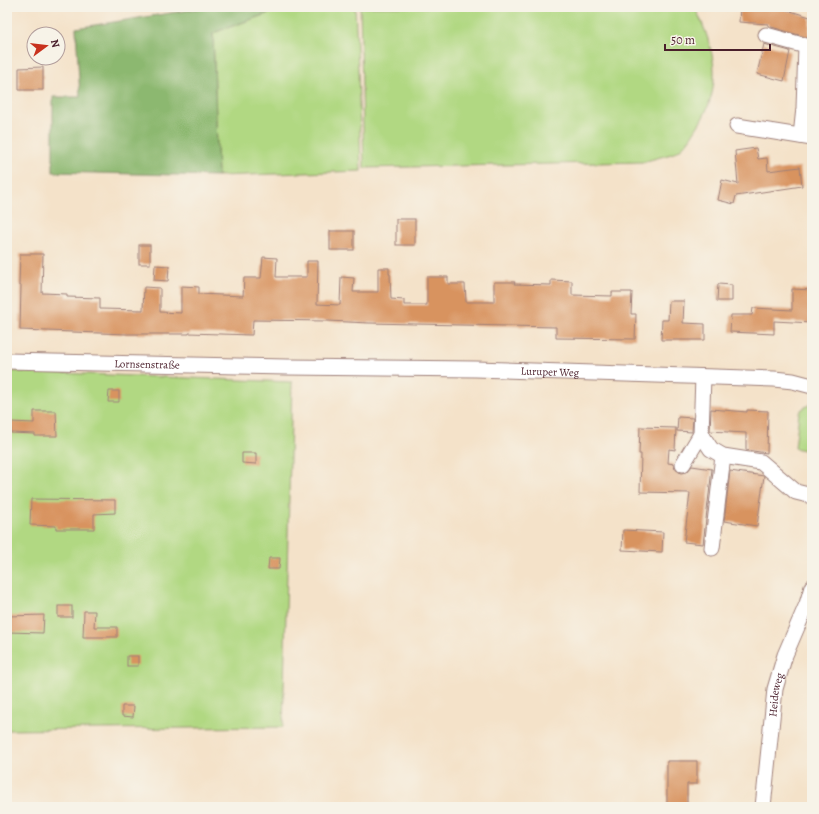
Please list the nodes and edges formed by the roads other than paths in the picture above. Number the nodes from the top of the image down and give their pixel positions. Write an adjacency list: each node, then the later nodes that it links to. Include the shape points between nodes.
1 (766, 35): 3 (street, via 806,46)
2 (737, 126): 3 (street)
3 (806, 137)
4 (7, 361): 5 (street, Lornsenstraße)
5 (286, 367): 6 (street, Luruper Weg, via 476,369)
6 (703, 377): 7 (street, Luruper Weg, via 784,380); 8 (street)
7 (812, 386)
8 (701, 434): 9 (street, via 711,449); 10 (street)
9 (723, 456): 11 (street, via 761,462 796,492); 12 (street)
10 (683, 464)
11 (812, 496)
12 (712, 548)
13 (812, 587): 14 (street, Heideweg, via 785,655 775,689)
14 (763, 807)

